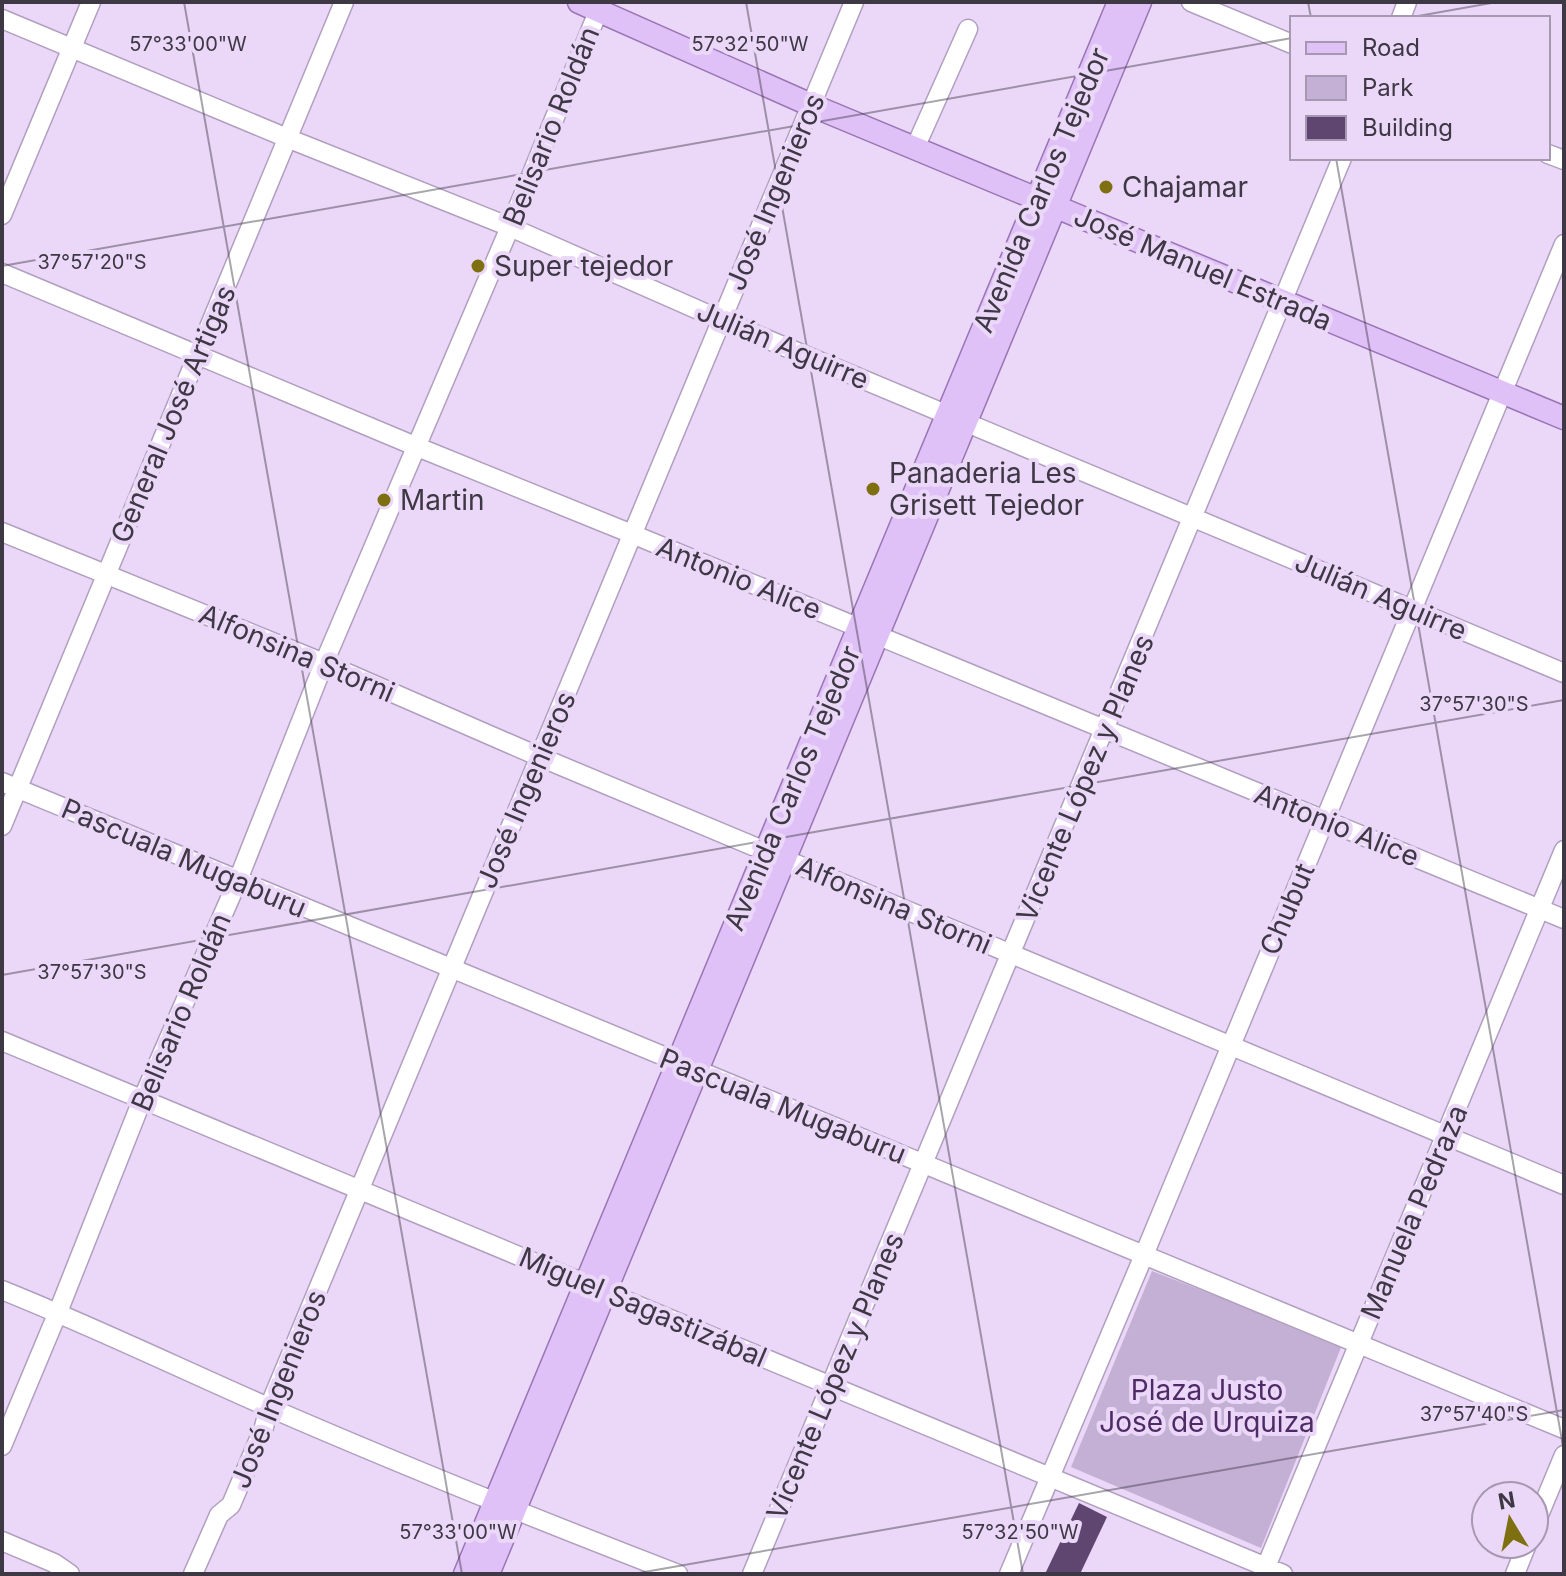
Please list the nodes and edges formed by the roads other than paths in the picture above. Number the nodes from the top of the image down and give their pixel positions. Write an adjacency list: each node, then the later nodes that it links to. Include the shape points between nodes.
1 (91, 2): 11 (street)
2 (344, 2): 13 (street, General José Artigas)
3 (854, 2): 12 (street, José Ingenieros)
4 (1119, 2): 16 (main road, Avenida Carlos Tejedor)
5 (1140, 2): 16 (main road, Avenida Carlos Tejedor)
6 (1191, 2): 10 (street)
7 (593, 5): 12 (main road, José Manuel Estrada); 18 (street, Belisario Roldán)
8 (2, 19): 11 (street, Julián Aguirre)
9 (968, 29): 14 (street)
10 (1290, 43)
11 (71, 48): 13 (street, Julián Aguirre); 17 (street)
12 (811, 105): 14 (main road, José Manuel Estrada); 22 (street, José Ingenieros)
13 (287, 138): 18 (street, Julián Aguirre); 23 (street, General José Artigas)
14 (915, 148): 16 (main road, José Manuel Estrada)
15 (1341, 160): 21 (street, Vicente López y Planes)
16 (1046, 203): 21 (main road, José Manuel Estrada); 25 (main road, Avenida Carlos Tejedor)
17 (2, 215)
18 (510, 227): 22 (street, Julián Aguirre); 27 (street, Belisario Roldán)
19 (1564, 244): 24 (street, Chubut)
20 (2, 273): 23 (street, Antonio Alice)
21 (1283, 301): 24 (main road, José Manuel Estrada); 28 (street, Vicente López y Planes)
22 (721, 320): 25 (street, Julián Aguirre); 30 (street, José Ingenieros)
23 (198, 354): 27 (street, Antonio Alice); 31 (street, General José Artigas)
24 (1502, 392): 26 (main road, José Manuel Estrada); 32 (street, Chubut)
25 (956, 418): 28 (street, Julián Aguirre); 33 (main road, Avenida Carlos Tejedor)
26 (1564, 418)
27 (415, 446): 30 (street, Antonio Alice); 34 (street, Belisario Roldán)
28 (1193, 517): 32 (street, Julián Aguirre); 36 (street, Vicente López y Planes)
29 (2, 532): 31 (street, Alfonsina Storni)
30 (632, 534): 33 (street, Antonio Alice); 37 (street, José Ingenieros)
31 (106, 575): 34 (street, Alfonsina Storni); 38 (street, General José Artigas)
32 (1412, 609): 35 (street, Julián Aguirre); 39 (street, Chubut)
33 (868, 631): 36 (street, Antonio Alice); 42 (main road, Avenida Carlos Tejedor)
34 (324, 663): 37 (street, Alfonsina Storni); 43 (street, Belisario Roldán)
35 (1564, 673)
36 (1105, 729): 39 (street, Antonio Alice); 46 (street, Vicente López y Planes)
37 (540, 757): 42 (street, Alfonsina Storni); 47 (street, José Ingenieros)
38 (10, 785): 40 (street, General José Artigas); 43 (street, Pascuala Mugaburu)
39 (1325, 820): 44 (street, Antonio Alice); 49 (street, Chubut)
40 (2, 826)
41 (1564, 850): 44 (street, Manuela Pedraza)
42 (775, 855): 46 (street, Alfonsina Storni); 50 (main road, Avenida Carlos Tejedor)
43 (238, 880): 47 (street, Pascuala Mugaburu); 51 (street, Belisario Roldán)
44 (1540, 909): 45 (street, Antonio Alice); 52 (street, Manuela Pedraza)
45 (1564, 919)
46 (1011, 954): 49 (street, Alfonsina Storni); 53 (street, Vicente López y Planes)
47 (452, 969): 50 (street, Pascuala Mugaburu); 55 (street, José Ingenieros)
48 (2, 1041): 51 (street, Miguel Sagastizábal)
49 (1230, 1046): 52 (street, Alfonsina Storni); 56 (street, Chubut)
50 (688, 1066): 53 (street, Pascuala Mugaburu); 57 (main road, Avenida Carlos Tejedor)
51 (142, 1100): 55 (street, Miguel Sagastizábal); 59 (street, Belisario Roldán)
52 (1445, 1136): 54 (street, Alfonsina Storni); 60 (street, Manuela Pedraza)
53 (924, 1164): 56 (street, Pascuala Mugaburu); 61 (street, Vicente López y Planes)
54 (1564, 1185)
55 (360, 1189): 57 (street, Miguel Sagastizábal); 62 (street, José Ingenieros)
56 (1144, 1255): 60 (street, Pascuala Mugaburu); 66 (street, Chubut)
57 (595, 1288): 61 (street, Miguel Sagastizábal); 68 (main road, Avenida Carlos Tejedor)
58 (2, 1290): 59 (street)
59 (58, 1312): 62 (street); 64 (street, Belisario Roldán)
60 (1359, 1344): 63 (street, Pascuala Mugaburu); 70 (street, Manuela Pedraza)
61 (831, 1386): 66 (street, Miguel Sagastizábal); 76 (street, Vicente López y Planes)
62 (269, 1407): 68 (street); 72 (street, José Ingenieros, via 231,1505 219,1515)
63 (1564, 1429)
64 (2, 1446)
65 (1564, 1455): 67 (street)
66 (1051, 1477): 70 (street, Miguel Sagastizábal); 77 (street, Chubut)
67 (1550, 1489)
68 (504, 1506): 73 (main road, Avenida Carlos Tejedor); 74 (main road, Avenida Carlos Tejedor); 75 (street)
69 (2, 1541): 71 (street)
70 (1271, 1572)
71 (70, 1574)
72 (193, 1574)
73 (465, 1574)
74 (488, 1574)
75 (678, 1574)
76 (752, 1574)
77 (1009, 1574)

